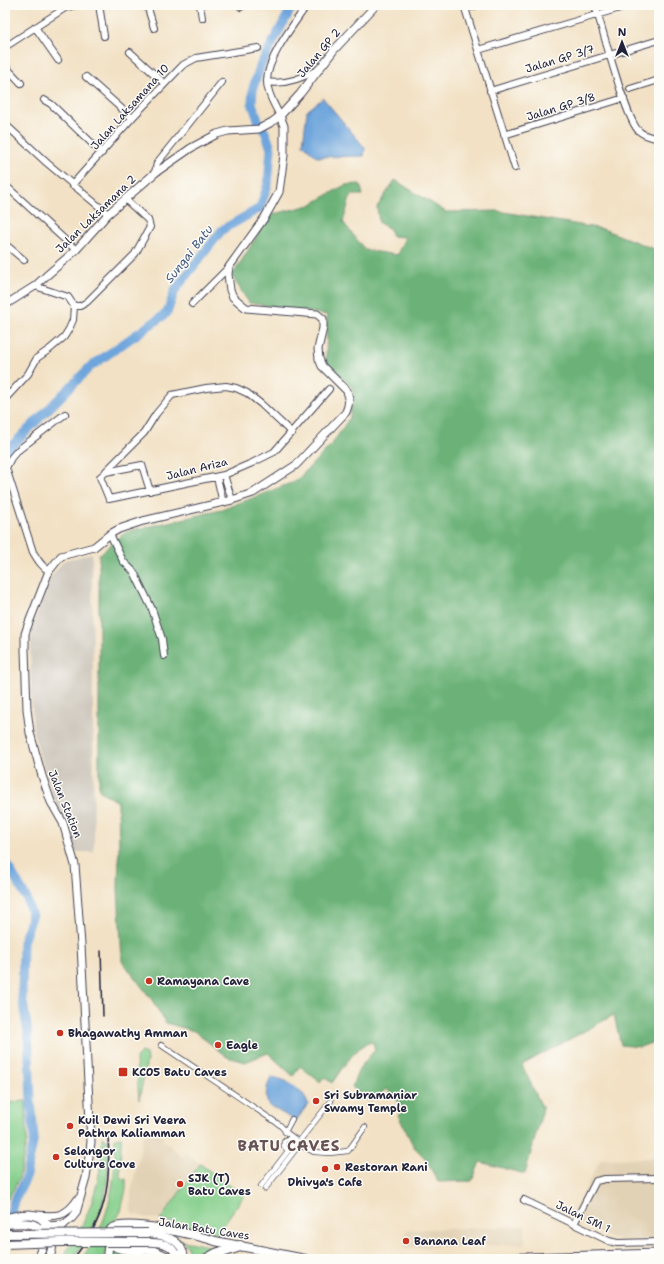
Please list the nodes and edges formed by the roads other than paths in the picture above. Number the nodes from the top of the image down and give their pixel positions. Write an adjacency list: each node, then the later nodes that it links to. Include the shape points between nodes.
1 (76, 5): 13 (street, via 65,8)
2 (99, 5): 15 (street)
3 (147, 5): 14 (street)
4 (200, 5): 12 (street)
5 (307, 5): 28 (street, via 275,54 268,69)
6 (376, 5): 24 (street, Jalan GP 2)
7 (477, 5): 10 (street)
8 (596, 5): 11 (street)
9 (630, 5): 11 (street)
10 (465, 7): 19 (street)
11 (598, 14): 19 (street); 21 (street)
12 (202, 18)
13 (35, 27): 17 (street); 22 (street)
14 (154, 28)
15 (104, 36)
16 (659, 40): 21 (street, Jalan GP 3/7)
17 (5, 47)
18 (258, 48): 30 (street, Jalan Laksamana 10, via 196,58 182,65)
19 (478, 50): 32 (street)
20 (130, 52): 30 (street)
21 (610, 55): 32 (street, Jalan GP 3/7); 33 (street)
22 (58, 60)
23 (5, 66): 29 (street)
24 (317, 70): 28 (street, via 298,80 276,84); 35 (street, Jalan GP 2)
25 (86, 77): 36 (street)
26 (659, 80): 31 (street)
27 (222, 82): 43 (street, via 157,163)
28 (267, 82): 35 (street, via 269,93)
29 (21, 83)
30 (164, 83): 36 (street, Jalan Laksamana 10)
31 (630, 89)
32 (490, 91): 39 (street)
33 (624, 98): 39 (street, Jalan GP 3/8); 40 (street, via 634,126 639,132)
34 (44, 100): 41 (street)
35 (280, 116): 38 (street, Jalan GP 2, via 259,129); 51 (street, via 284,126 284,155 279,192 265,217)
36 (132, 118): 41 (street, Jalan Laksamana 10)
37 (6, 125): 45 (street)
38 (250, 131): 43 (street, Jalan Laksamana 2, via 217,134)
39 (504, 135): 42 (street)
40 (659, 139)
41 (102, 152): 45 (street, Jalan Laksamana 10)
42 (515, 168)
43 (155, 173): 46 (street, Jalan Laksamana 2)
44 (5, 185): 49 (street)
45 (72, 185): 47 (street)
46 (125, 199): 47 (street, Jalan Laksamana 2); 55 (street, via 148,220 149,230 135,254 87,302)
47 (108, 214): 49 (street, Jalan Laksamana 2)
48 (5, 244): 50 (street)
49 (76, 250): 52 (street, Jalan Laksamana 2)
50 (24, 260)
51 (229, 267): 53 (street); 64 (street, Jalan Station, via 230,290 246,308 317,314 323,319 319,359 322,366 347,391 349,398 346,412 296,466 253,493)
52 (35, 286): 54 (street, Jalan Laksamana 2); 55 (street, via 68,297)
53 (192, 304)
54 (5, 306)
55 (74, 306): 57 (street, via 73,320 64,337 37,358 28,374)
56 (329, 388): 59 (street, Jalan Ariza)
57 (5, 399)
58 (65, 414): 67 (street, via 17,451 6,468 33,552)
59 (292, 433): 60 (street, via 261,404 236,388 206,388 172,395 144,433); 61 (street, Jalan Ariza, via 274,452)
60 (106, 472): 63 (street, via 142,465); 63 (street, Jalan Ariza, via 100,477 109,499)
61 (224, 475): 62 (street, Jalan Ariza); 64 (street)
62 (217, 477): 63 (street, Jalan Ariza); 65 (street)
63 (150, 491)
64 (232, 500): 65 (street, Jalan Station)
65 (223, 503): 66 (street, Jalan Station, via 143,521)
66 (110, 534): 67 (street, Jalan Station, via 94,547 62,556); 68 (street, via 123,561 134,572 152,609 162,639)
67 (49, 571): 79 (street, Jalan Station, via 25,634 27,709 30,733 42,776 51,802 63,823 75,865 91,1142)
68 (164, 656)
69 (161, 1045): 73 (street, via 280,1125)
70 (331, 1101): 74 (street)
71 (292, 1119): 73 (street)
72 (365, 1127): 74 (street, via 348,1151 314,1152)
73 (285, 1132): 74 (street)
74 (297, 1143): 75 (street); 75 (street, via 289,1139 284,1141); 78 (street)
75 (288, 1151): 77 (street)
76 (659, 1178): 85 (street, via 596,1181)
77 (261, 1186)
78 (265, 1189)
79 (81, 1195): 81 (street, Jalan Station, via 65,1213); 87 (street, Jalan Station, via 76,1213)
80 (524, 1200): 85 (street, Jalan SM 1)
81 (34, 1215): 83 (main road); 88 (main road)
82 (5, 1218): 83 (main road)
83 (16, 1220): 84 (main road); 86 (main road)
84 (5, 1224)
85 (574, 1224): 95 (street, Jalan SM 1, via 617,1243)
86 (34, 1225): 88 (street); 100 (main road, via 41,1232 43,1242)
87 (63, 1225): 88 (street); 91 (main road)
88 (49, 1227): 91 (main road)
89 (148, 1233): 90 (main road, Jalan Batu Caves, bridge); 94 (main road, Jalan Batu Caves); 99 (street, via 176,1241 182,1248)
90 (5, 1234)
91 (52, 1237): 101 (main road, via 53,1249)
92 (109, 1237): 94 (main road, via 111,1229 127,1225 196,1235); 99 (main road, via 111,1243 118,1248 152,1251); 102 (main road)
93 (148, 1242): 96 (main road, bridge); 99 (street, via 170,1246)
94 (219, 1242): 97 (main road, Jalan Batu Caves)
95 (659, 1242)
96 (5, 1244)
97 (240, 1246): 103 (highway); 104 (main road, Jalan Batu Caves)
98 (659, 1254): 105 (main road)
99 (177, 1258)
100 (37, 1259)
101 (48, 1259)
102 (107, 1259)
103 (208, 1259)
104 (305, 1259)
105 (491, 1259)

